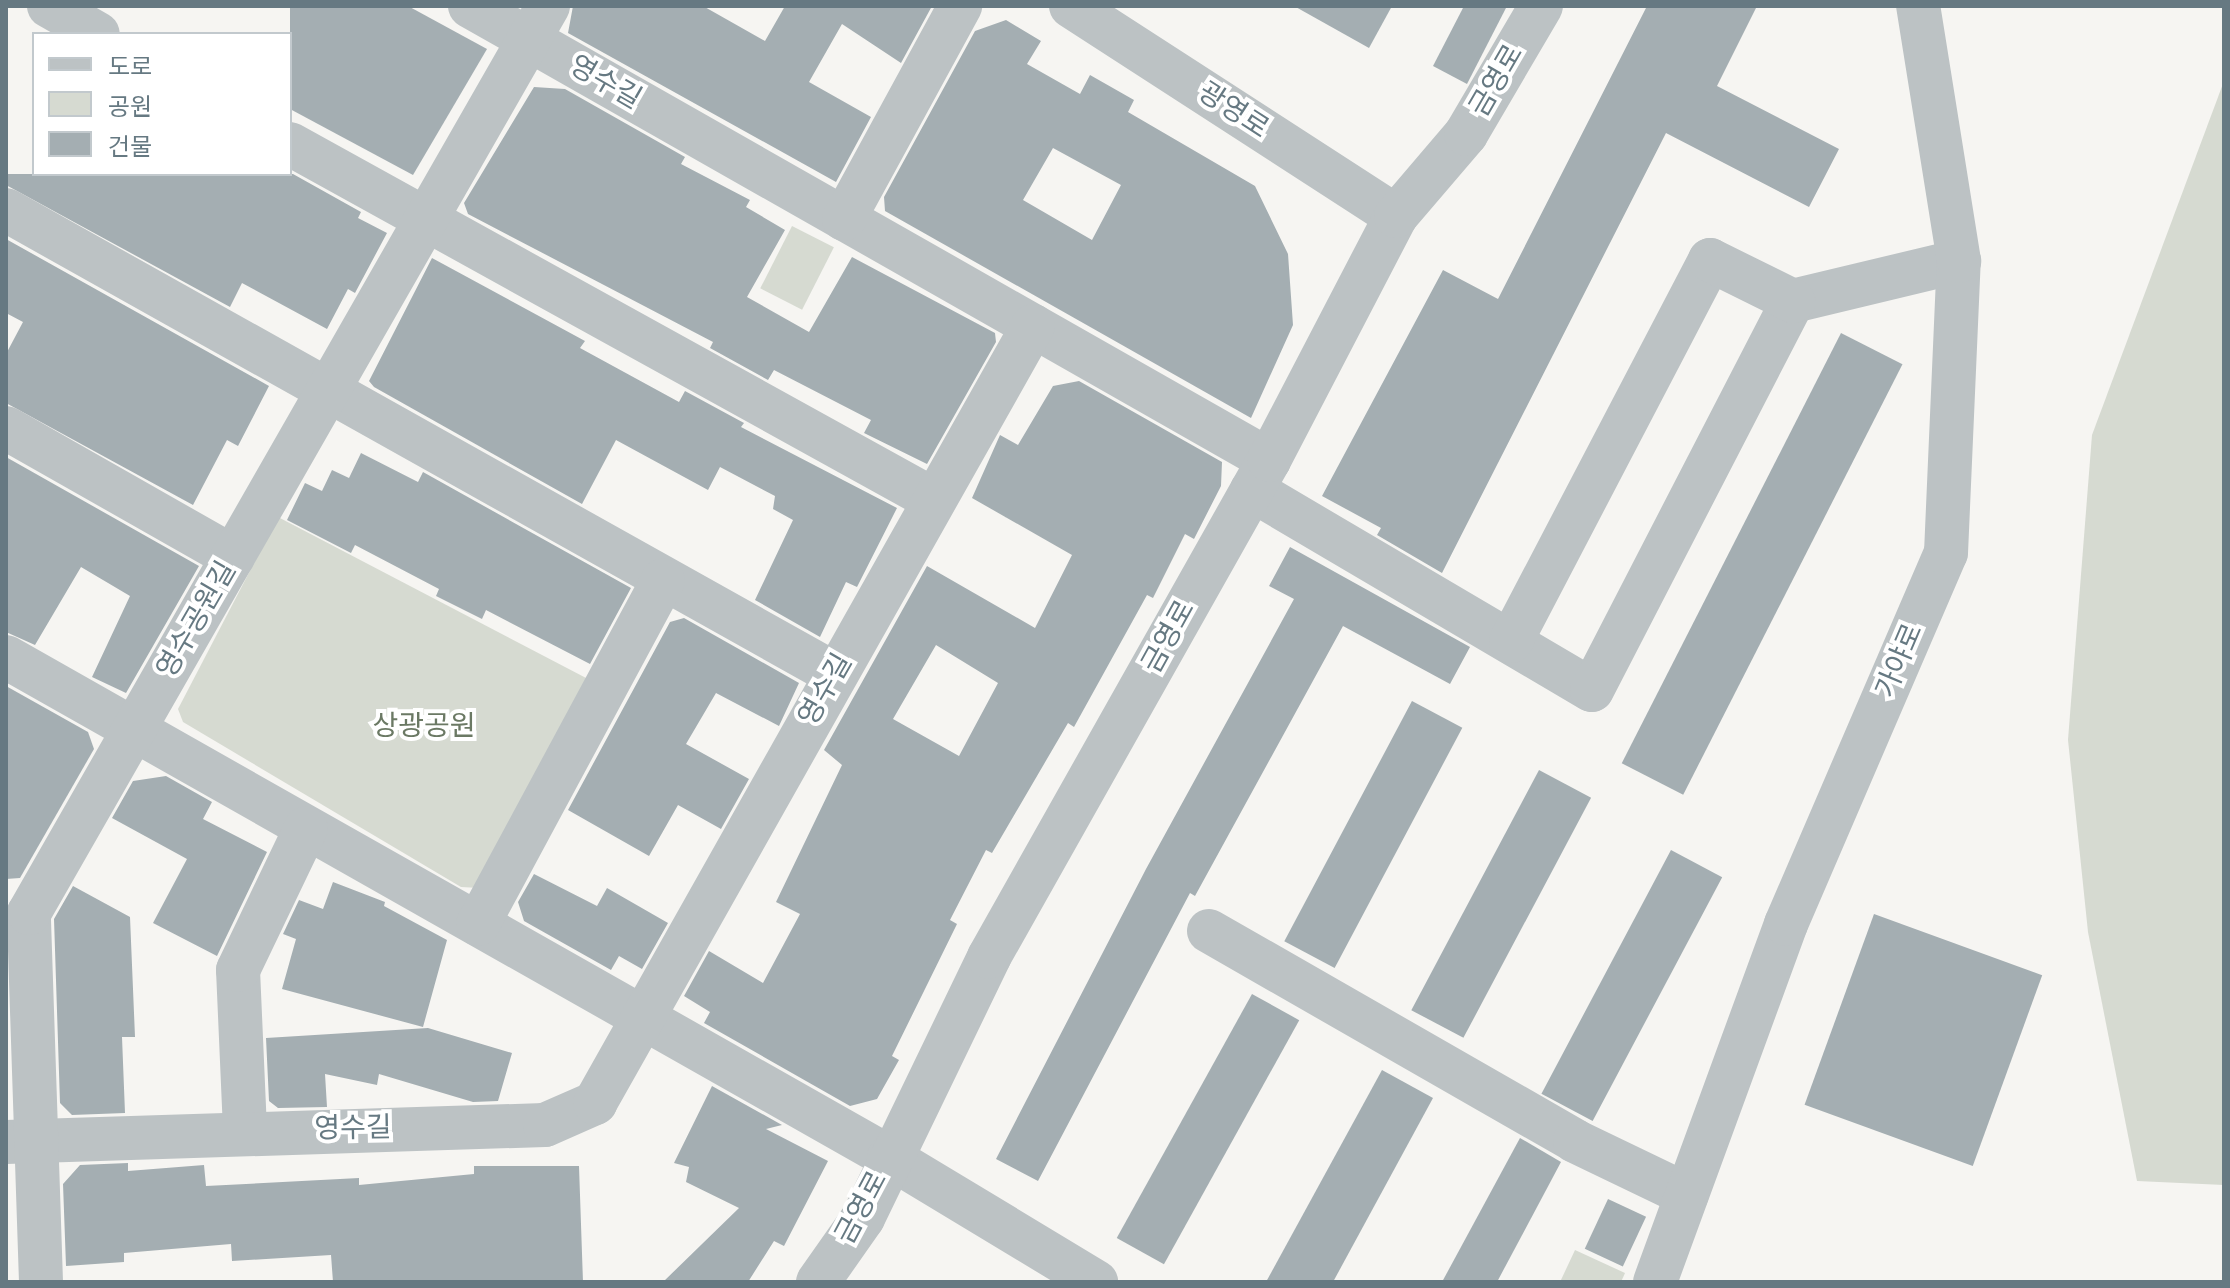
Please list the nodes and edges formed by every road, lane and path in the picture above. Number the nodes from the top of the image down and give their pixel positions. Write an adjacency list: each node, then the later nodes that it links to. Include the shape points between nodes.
1 (49, 6): 8 (street)
2 (470, 6): 7 (street, 영수길)
3 (960, 6): 12 (street)
4 (1071, 6): 11 (street, 광영로)
5 (1541, 6): 11 (street, 금영로, via 1466,134)
6 (1918, 6): 14 (street, 가야로)
7 (538, 23): 12 (street, 영수길); 13 (street, 영수공원길)
8 (94, 32)
9 (292, 145): 13 (street)
10 (6, 210): 17 (street)
11 (1396, 216): 19 (street, 금영로)
12 (844, 219): 16 (street, 영수길)
13 (425, 220): 17 (street, 영수공원길); 20 (street)
14 (1959, 261): 15 (street); 35 (street, 가야로, via 1946,553 1786,924)
15 (1793, 301): 23 (street, via 1710,260); 23 (street, via 1592,690)
16 (1033, 326): 19 (street); 20 (street, 영수길)
17 (327, 392): 21 (street, 영수공원길); 22 (street)
18 (6, 428): 21 (street)
19 (1260, 475): 23 (street); 34 (street, 금영로, via 989,957)
20 (934, 500): 25 (street, 영수길)
21 (233, 557): 26 (street, 영수공원길)
22 (663, 581): 25 (street); 29 (street)
23 (1511, 641)
24 (6, 657): 26 (street)
25 (835, 674): 31 (street, 영수길)
26 (134, 729): 27 (street); 28 (street, 영수공원길)
27 (306, 828): 29 (street); 32 (street, via 238,970)
28 (18, 906): 33 (street, 영수공원길)
29 (478, 924): 31 (street)
30 (1209, 931): 35 (street, via 1575,1141)
31 (640, 1018): 32 (street, 영수길, via 595,1103 545,1125); 34 (street)
32 (245, 1130): 33 (street, 영수길)
33 (21, 1141): 36 (street, 영수공원길)
34 (889, 1157): 37 (street, 금영로, via 863,1218); 38 (street)
35 (1687, 1195): 39 (street, 가야로)
36 (41, 1282)
37 (818, 1282)
38 (1096, 1282)
39 (1655, 1282)

